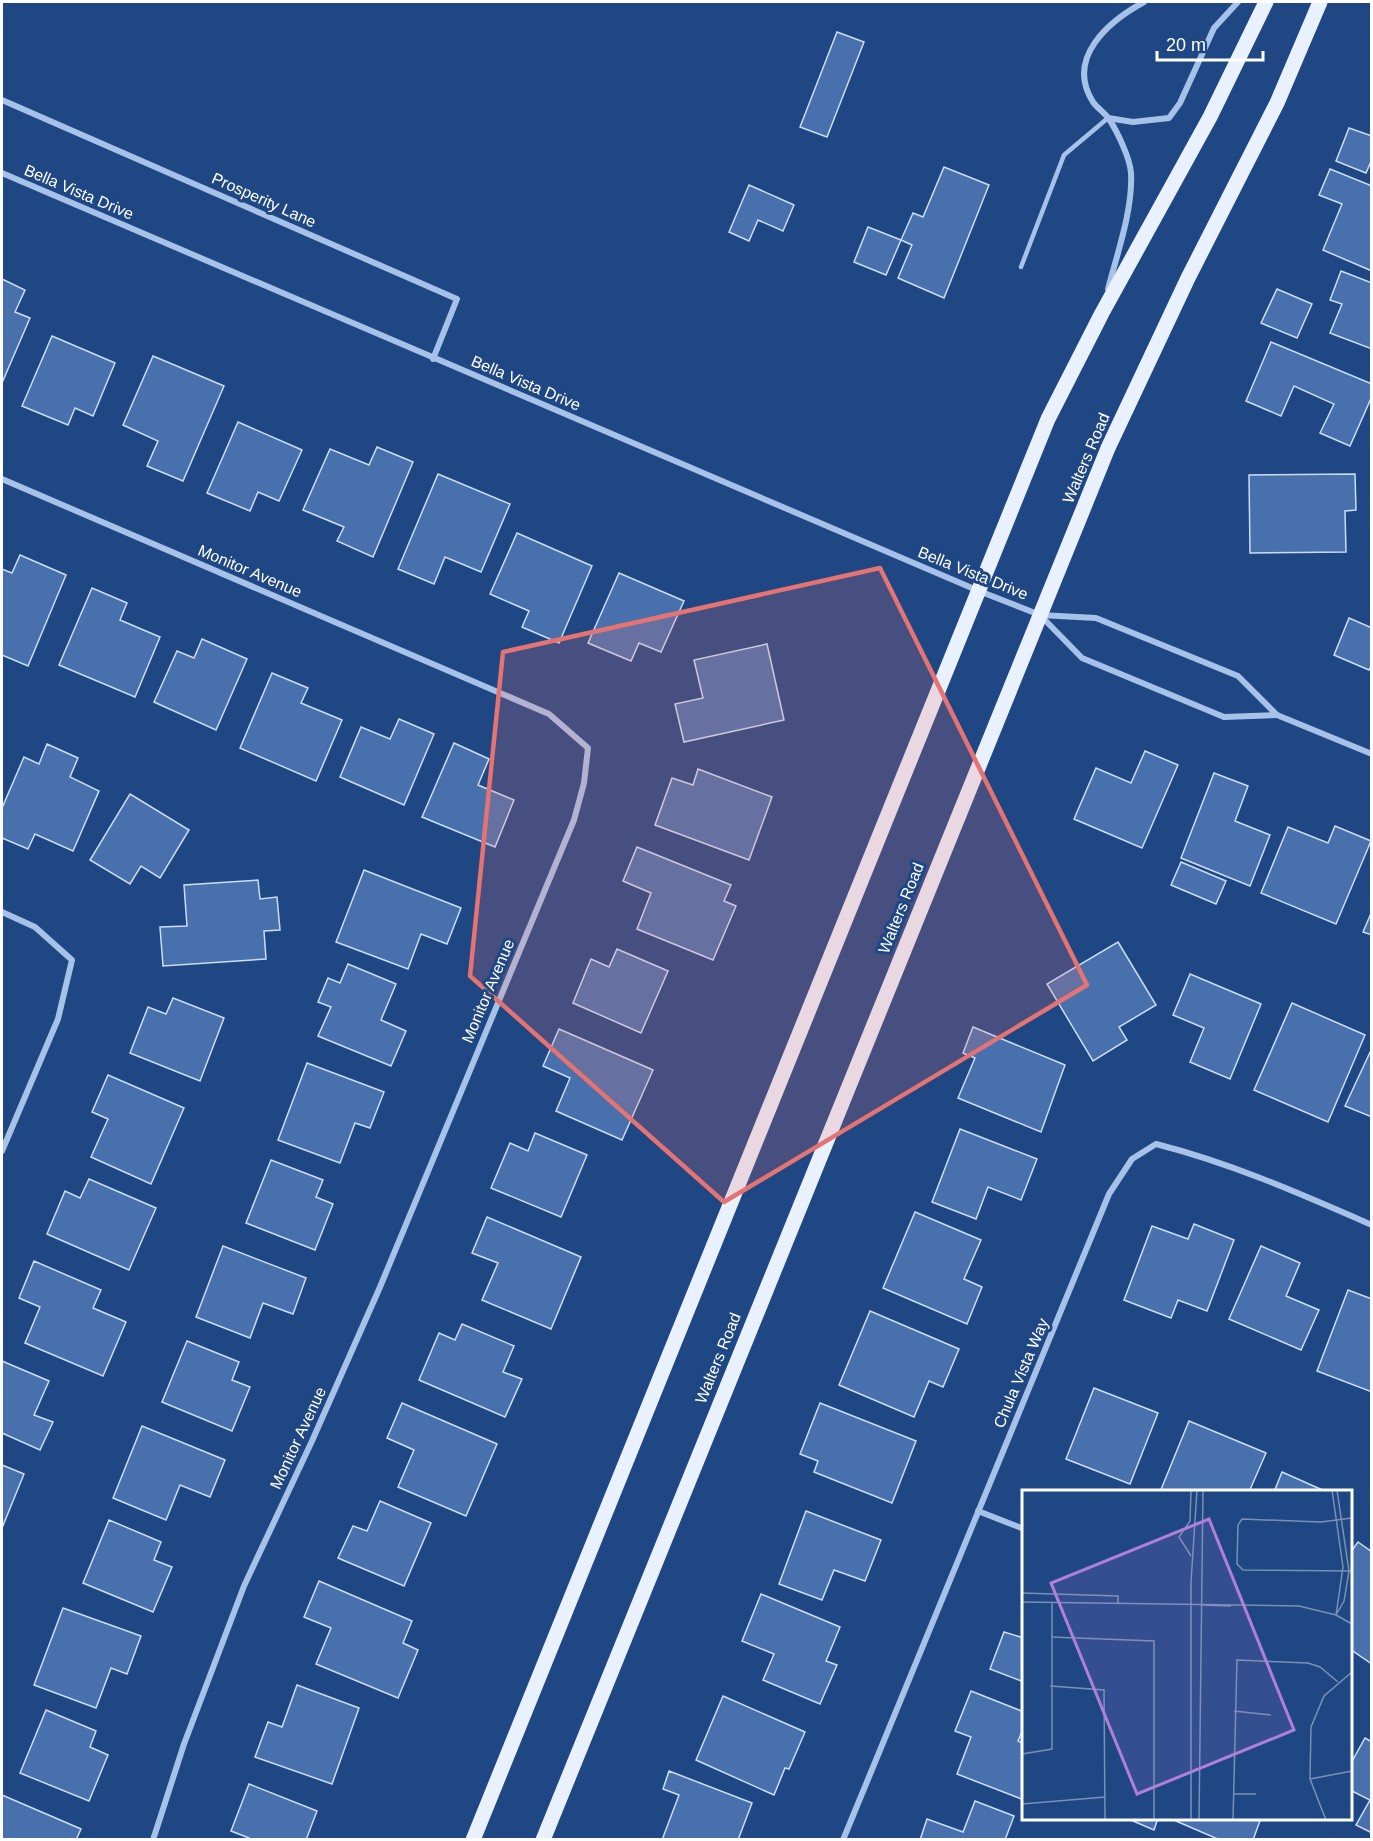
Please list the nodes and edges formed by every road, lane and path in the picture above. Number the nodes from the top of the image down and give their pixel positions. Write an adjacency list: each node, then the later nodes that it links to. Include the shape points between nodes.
1 (1144, 2): 6 (street, via 1107,27 1093,43 1086,62 1085,85)
2 (1239, 2): 6 (street, via 1214,28 1180,103 1169,118 1133,122)
3 (1266, 2): 9 (main road, via 1210,117)
4 (1320, 2): 13 (main road, Walters Road, via 1277,103 1108,448)
5 (2, 100): 10 (street, Prosperity Lane, via 457,299)
6 (1108, 118): 8 (lane, via 1064,156); 9 (street, via 1131,171 1129,204)
7 (2, 173): 10 (street, Bella Vista Drive)
8 (1021, 267)
9 (1102, 313): 12 (main road, via 1048,419)
10 (434, 359): 12 (street, Bella Vista Drive)
11 (2, 479): 21 (street, Monitor Avenue, via 549,714 588,748 585,783 574,820 380,1287 244,1586)
12 (979, 591): 13 (street, Bella Vista Drive); 22 (main road)
13 (1040, 615): 14 (street, Bella Vista Drive, via 1096,618 1238,676); 14 (street, Bella Vista Drive, via 1082,658 1224,717); 23 (main road, Walters Road)
14 (1277, 715): 15 (street, Bella Vista Drive)
15 (1371, 754)
16 (2, 912): 17 (street, via 35,927 72,960 57,1019)
17 (2, 1151)
18 (1371, 1225): 19 (street, Chula Vista Way, via 1203,1156 1156,1144 1132,1159 1109,1194)
19 (978, 1511): 20 (street); 24 (street, Chula Vista Way)
20 (1022, 1529)
21 (153, 1839)
22 (473, 1839)
23 (543, 1839)
24 (843, 1839)

